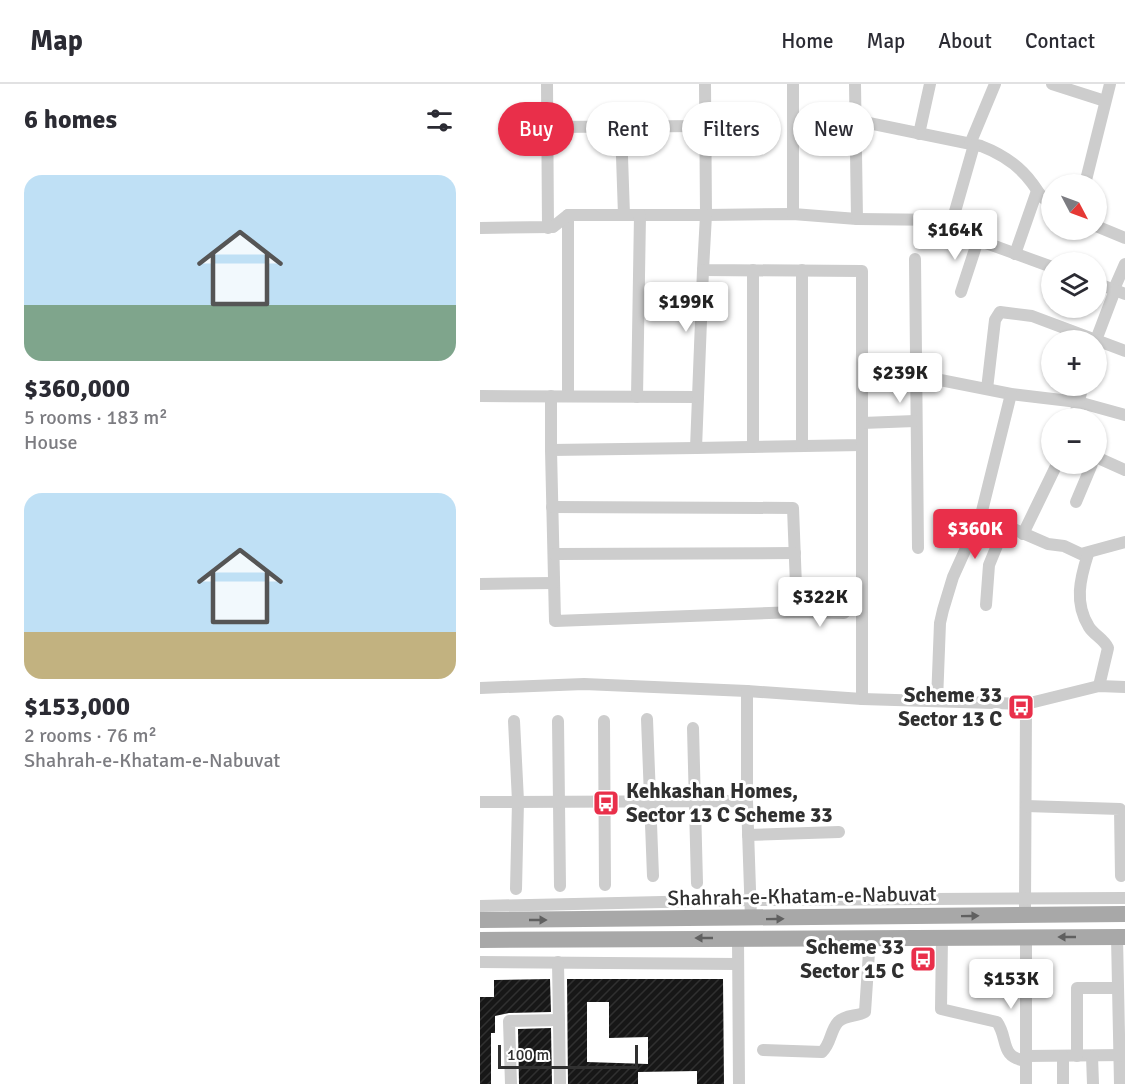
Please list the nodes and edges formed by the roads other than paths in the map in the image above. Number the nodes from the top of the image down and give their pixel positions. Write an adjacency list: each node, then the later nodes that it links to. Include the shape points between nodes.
1 (547, 84): 10 (street)
2 (705, 84): 11 (street)
3 (793, 84): 24 (street)
4 (855, 84): 12 (street)
5 (930, 84): 14 (street)
6 (995, 84): 15 (street)
7 (1052, 84): 9 (street)
8 (1110, 84): 9 (street)
9 (1105, 101): 20 (street)
10 (547, 102)
11 (705, 102)
12 (854, 102)
13 (874, 124): 14 (street)
14 (919, 134): 15 (street)
15 (972, 145): 21 (street, via 1009,159); 29 (street)
16 (548, 156): 31 (street)
17 (622, 156): 26 (street)
18 (706, 156): 23 (street)
19 (855, 156): 28 (street)
20 (1087, 174)
21 (1037, 191): 22 (street); 35 (street)
22 (1041, 194)
23 (706, 214): 24 (street); 27 (street); 39 (street)
24 (793, 214): 28 (street)
25 (568, 215): 26 (street); 31 (street); 53 (street)
26 (624, 215): 27 (street)
27 (640, 215): 55 (street)
28 (857, 219): 29 (street)
29 (952, 222): 34 (street)
30 (480, 228): 31 (street)
31 (548, 228)
32 (1107, 230): 33 (street)
33 (1124, 235)
34 (978, 240): 35 (street); 43 (street)
35 (1016, 254): 37 (street)
36 (915, 259): 48 (street)
37 (1041, 263)
38 (1125, 264): 42 (street)
39 (704, 270): 40 (street); 56 (street)
40 (753, 270): 41 (street); 64 (street)
41 (802, 270): 61 (street, via 862,271); 63 (street)
42 (1118, 291): 45 (street)
43 (961, 292)
44 (1070, 330): 49 (street, via 1032,316 1000,312 995,320)
45 (1101, 330)
46 (1107, 344): 47 (street)
47 (1125, 351)
48 (915, 375): 49 (street); 60 (street)
49 (987, 389): 50 (street)
50 (1011, 394): 57 (street); 73 (street)
51 (480, 396): 52 (street)
52 (551, 396): 53 (street); 66 (street)
53 (568, 396): 55 (street)
54 (1080, 396): 57 (street)
55 (638, 397): 56 (street)
56 (698, 397): 65 (street)
57 (1078, 402): 58 (street); 59 (street)
58 (1076, 408)
59 (1125, 415)
60 (915, 421): 61 (street); 77 (street)
61 (862, 423): 62 (street)
62 (862, 445): 63 (street); 90 (street)
63 (802, 446): 64 (street)
64 (753, 447): 65 (street)
65 (696, 448): 66 (street)
66 (551, 450): 72 (street)
67 (1107, 462): 68 (street)
68 (1125, 470)
69 (1052, 474): 75 (street)
70 (1088, 474): 71 (street)
71 (1076, 502)
72 (552, 507): 78 (street); 79 (street, via 793,508)
73 (981, 515): 74 (street); 91 (street, via 953,577 939,623)
74 (1005, 526): 75 (street); 83 (street, via 989,565)
75 (1023, 534): 80 (street)
76 (1125, 542): 80 (street)
77 (918, 548)
78 (554, 554): 79 (street); 81 (street)
79 (795, 554): 84 (street)
80 (1088, 554): 86 (street, via 1078,585 1082,613 1089,628 1108,648)
81 (554, 583): 82 (street); 84 (street, via 555,621)
82 (480, 584)
83 (986, 605)
84 (797, 612): 85 (street)
85 (844, 613)
86 (1099, 687): 87 (street); 92 (street)
87 (1125, 687)
88 (480, 688): 89 (street, via 584,684)
89 (747, 690): 90 (street); 103 (street)
90 (862, 699): 91 (street)
91 (938, 701): 92 (street)
92 (1026, 704): 105 (street)
93 (647, 719): 101 (street)
94 (514, 721): 100 (street)
95 (558, 721): 98 (street)
96 (604, 721): 99 (street)
97 (693, 728): 102 (street)
98 (560, 800): 99 (street); 100 (street); 112 (street)
99 (604, 800): 101 (street); 111 (street)
100 (518, 801): 104 (street); 113 (street)
101 (651, 801): 102 (street); 108 (street)
102 (696, 801): 103 (street); 110 (street)
103 (747, 801): 107 (street)
104 (480, 802)
105 (1026, 806): 109 (street, via 1120,809); 117 (street)
106 (839, 832): 107 (street)
107 (748, 835): 115 (street)
108 (654, 876)
109 (1121, 876)
110 (697, 883)
111 (604, 885)
112 (560, 886)
113 (516, 889)
114 (1125, 898): 117 (street)
115 (750, 900): 116 (street); 117 (street); 119 (street)
116 (480, 906)
117 (1025, 907): 118 (main road, Shahrah-e-Khatam-e-Nabuvat); 119 (main road, Shahrah-e-Khatam-e-Nabuvat, one-way to 117)
118 (1125, 914)
119 (751, 919): 120 (main road, Shahrah-e-Khatam-e-Nabuvat, one-way to 119)
120 (480, 920)
121 (870, 937): 122 (main road, Shahrah-e-Khatam-e-Nabuvat); 125 (main road, Shahrah-e-Khatam-e-Nabuvat); 134 (street, via 866,1012 845,1017 838,1023 829,1046 822,1052)
122 (942, 937): 123 (main road, Shahrah-e-Khatam-e-Nabuvat); 139 (street, via 941,1010 997,1022 1008,1053 1016,1059)
123 (1026, 937): 124 (main road, Shahrah-e-Khatam-e-Nabuvat, one-way to 123); 139 (street)
124 (1121, 937): 130 (street)
125 (738, 938): 126 (main road, Shahrah-e-Khatam-e-Nabuvat, one-way to 126); 129 (street)
126 (480, 940)
127 (480, 962): 128 (street)
128 (558, 962): 129 (street); 132 (street)
129 (738, 964): 143 (street)
130 (1118, 988): 131 (street); 137 (street, via 1077,988)
131 (1122, 1006): 133 (street)
132 (559, 1020): 141 (street, via 509,1021); 142 (street)
133 (1122, 1029): 135 (street)
134 (763, 1050)
135 (1122, 1055): 138 (street); 140 (street)
136 (1064, 1056): 137 (street); 139 (street); 145 (street)
137 (1077, 1056): 138 (street)
138 (1092, 1056): 146 (street)
139 (1026, 1058): 144 (street)
140 (1122, 1083)
141 (511, 1084)
142 (560, 1084)
143 (739, 1084)
144 (1026, 1084)
145 (1064, 1084)
146 (1093, 1084)

